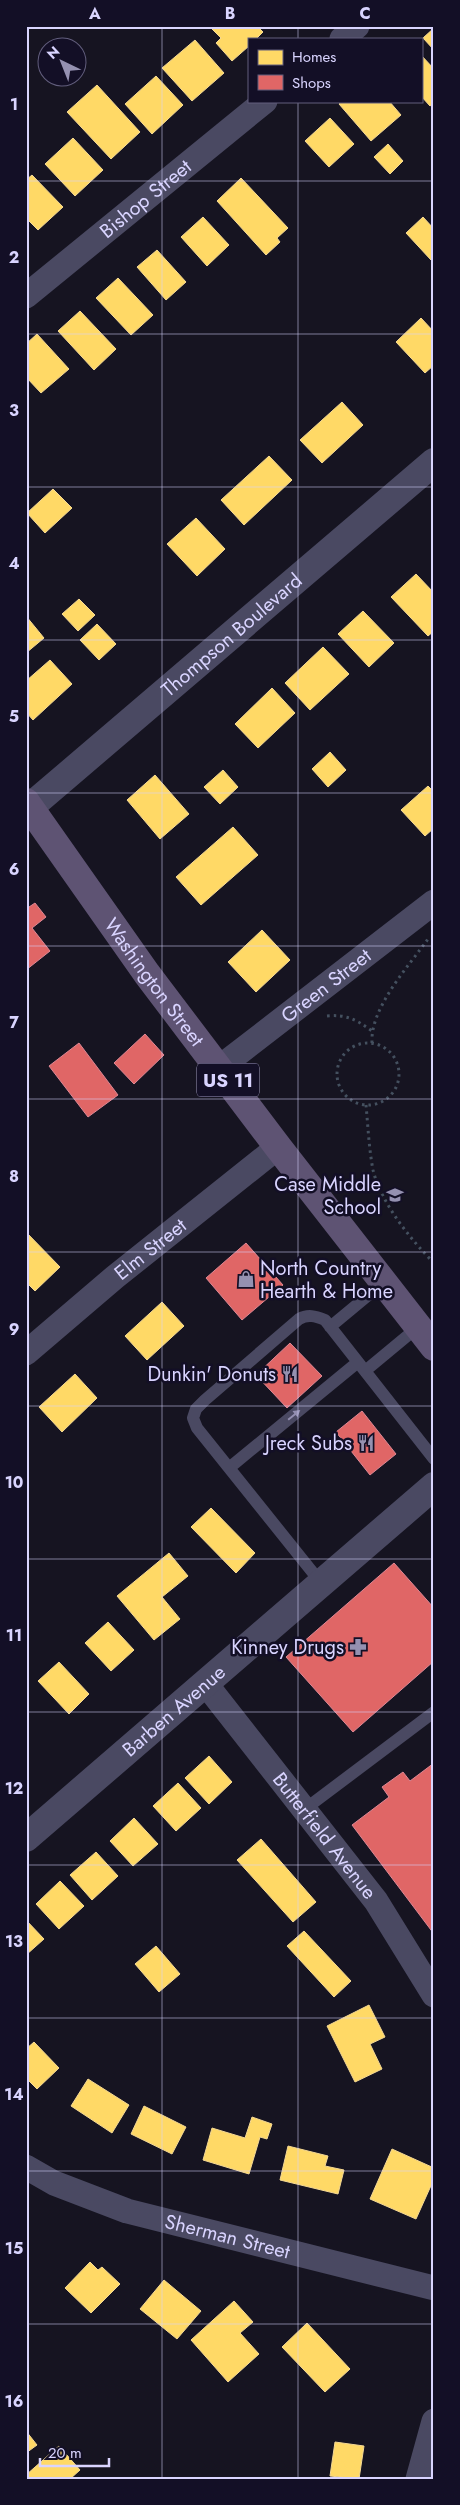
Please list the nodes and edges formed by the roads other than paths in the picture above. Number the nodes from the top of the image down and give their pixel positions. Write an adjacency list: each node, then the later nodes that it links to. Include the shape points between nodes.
1 (357, 26): 2 (street)
2 (343, 38)
3 (264, 102): 4 (street, Bishop Street)
4 (26, 296)
5 (434, 462): 6 (street, Thompson Boulevard)
6 (27, 806): 8 (main road, Washington Street / US 11, via 147,974)
7 (434, 902): 8 (street, Green Street)
8 (219, 1068): 9 (main road, Washington Street / US 11)
9 (278, 1147): 10 (main road, Washington Street / US 11); 13 (street, Elm Street, via 114,1277)
10 (383, 1283): 11 (lane); 12 (main road, Washington Street / US 11)
11 (330, 1327): 14 (lane); 16 (lane, via 317,1316 306,1315 298,1319 196,1409 193,1418 197,1428)
12 (426, 1337): 14 (lane)
13 (26, 1353)
14 (362, 1366): 15 (lane); 16 (lane, one-way to 14)
15 (434, 1459)
16 (229, 1468): 18 (lane)
17 (434, 1486): 18 (street, Barben Avenue)
18 (322, 1584): 19 (street, Barben Avenue)
19 (205, 1683): 21 (street, Butterfield Avenue); 22 (street, Barben Avenue)
20 (434, 1712): 21 (lane)
21 (305, 1808): 23 (street, Butterfield Avenue, via 376,1901)
22 (26, 1838)
23 (434, 1995)
24 (26, 2167): 25 (street, Sherman Street, via 54,2183 127,2211)
25 (434, 2288)
26 (434, 2421): 27 (street)
27 (418, 2479)

